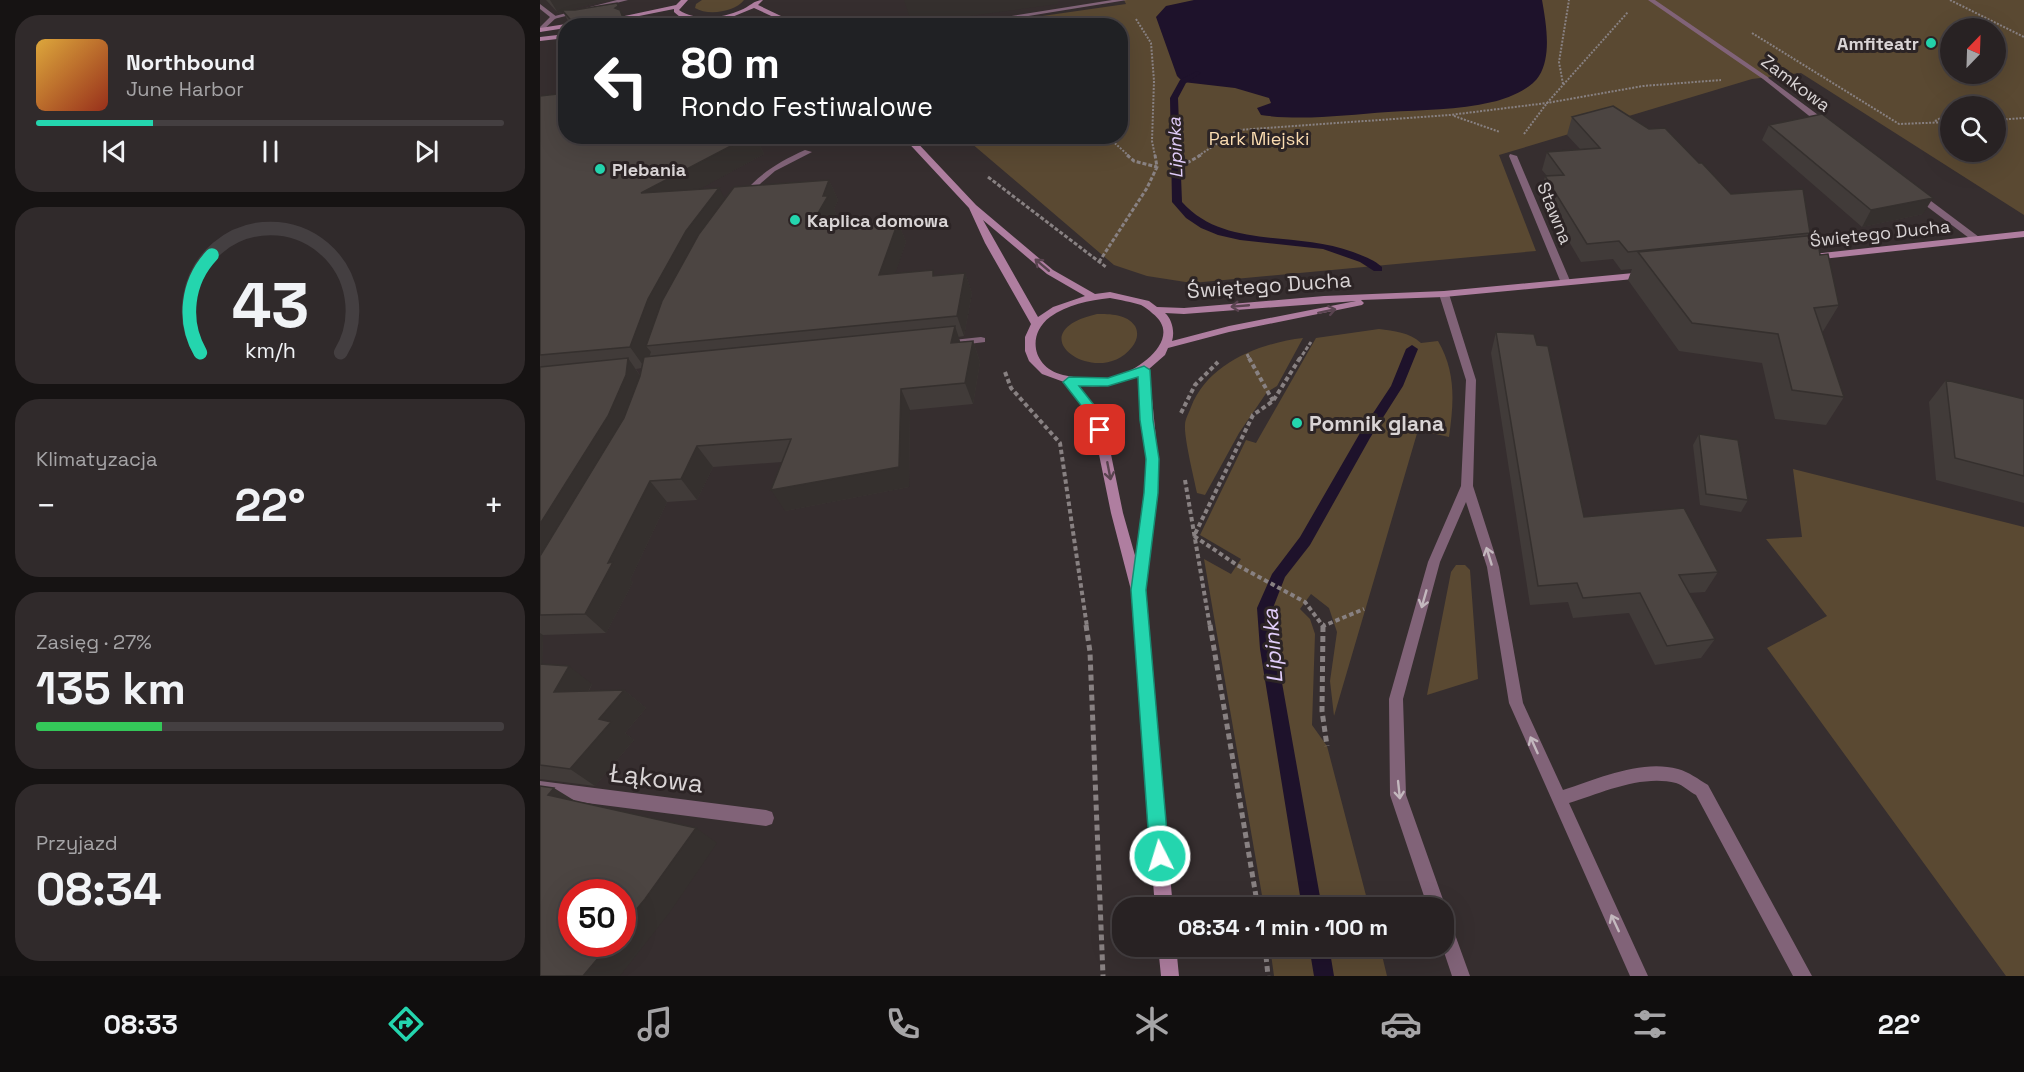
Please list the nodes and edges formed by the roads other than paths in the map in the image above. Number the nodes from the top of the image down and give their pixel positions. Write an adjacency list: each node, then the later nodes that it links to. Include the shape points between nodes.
1 (625, 0): 9 (street)
2 (685, 0): 7 (main road)
3 (760, 0): 8 (main road)
4 (1124, 0): 15 (street)
5 (1651, 0): 20 (street, Zamkowa, via 1763,76)
6 (540, 6): 9 (street)
7 (678, 6): 11 (main road); 12 (main road, via 677,13)
8 (755, 6): 10 (main road); 14 (main road)
9 (554, 17): 17 (street)
10 (724, 17): 12 (main road); 13 (main road)
11 (615, 18)
12 (688, 18)
13 (727, 18)
14 (781, 18)
15 (1004, 18)
16 (558, 27): 17 (main road)
17 (540, 30)
18 (558, 37): 19 (main road)
19 (541, 40)
20 (1836, 132)
21 (914, 144): 26 (main road)
22 (808, 152): 25 (street, via 759,177)
23 (1513, 156): 31 (street, Stawna)
24 (1907, 187): 28 (street)
25 (737, 207)
26 (973, 207): 33 (main road, one-way to 26, via 1050,272); 36 (main road)
27 (2024, 234): 28 (main road, Świętego Ducha)
28 (1976, 239): 29 (main road, Świętego Ducha)
29 (1798, 258)
30 (1657, 273): 31 (main road, Świętego Ducha)
31 (1566, 283): 32 (main road, Świętego Ducha)
32 (1444, 294): 34 (main road, Świętego Ducha); 42 (street, via 1471,380)
33 (1092, 296): 35 (main road, via 1129,297); 36 (main road, via 1059,307)
34 (1382, 298): 35 (main road, Świętego Ducha, one-way to 35); 39 (main road, Świętego Ducha, one-way to 34, via 1229,328)
35 (1158, 310): 39 (main road, via 1169,326)
36 (1036, 325): 41 (main road, via 1030,352 1037,365)
37 (981, 340): 38 (street)
38 (934, 345)
39 (1167, 345): 40 (main road)
40 (1144, 370): 41 (main road, via 1108,382); 43 (main road, via 1153,459)
41 (1069, 382): 43 (main road, one-way to 43, via 1093,412 1100,430)
42 (1467, 486): 45 (street, one-way to 42, via 1516,703 1493,567); 48 (street, one-way to 48, via 1434,562 1396,699 1398,795)
43 (1138, 590): 47 (main road)
44 (540, 789): 46 (street, Łąkowa)
45 (1558, 799): 53 (street, one-way to 45); 54 (street, via 1659,773 1680,777 1702,790)
46 (765, 818)
47 (1163, 897)
48 (1433, 897)
49 (1454, 956): 52 (street)
50 (1168, 957): 51 (main road)
51 (1170, 976)
52 (1461, 976)
53 (1639, 976)
54 (1803, 976)

